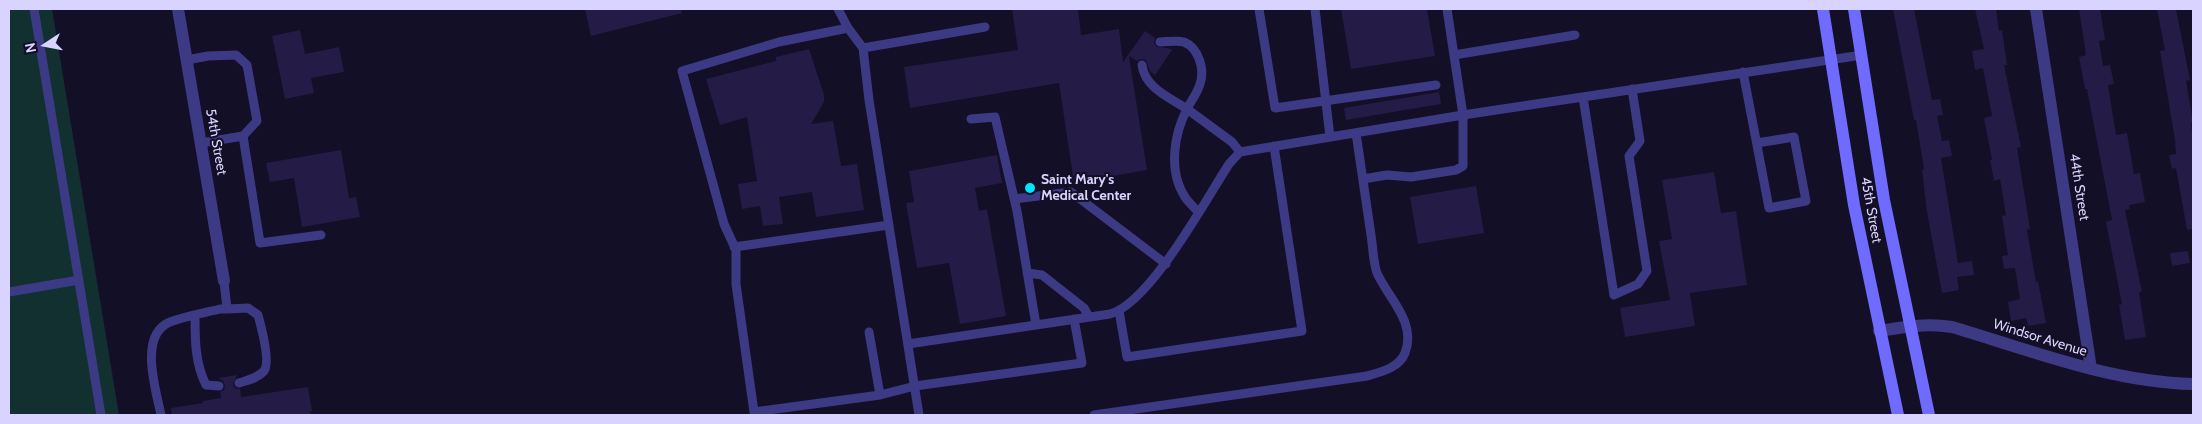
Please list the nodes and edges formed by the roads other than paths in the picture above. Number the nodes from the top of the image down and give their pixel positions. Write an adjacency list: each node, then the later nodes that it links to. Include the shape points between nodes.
1 (34, 9): 43 (lane)
2 (178, 9): 18 (street, 54th Street)
3 (838, 9): 11 (lane)
4 (1259, 9): 24 (lane, via 1275,108)
5 (1315, 9): 24 (lane)
6 (1447, 9): 15 (lane)
7 (1823, 9): 17 (main road, 45th Street)
8 (1854, 9): 16 (main road, 45th Street)
9 (2036, 9): 56 (street, 44th Street)
10 (985, 27): 14 (lane)
11 (848, 28): 14 (lane); 40 (lane, via 779,42 682,71 724,224)
12 (1575, 35): 15 (lane)
13 (1160, 42): 25 (lane, via 1184,42 1198,56 1200,84)
14 (863, 48): 38 (lane)
15 (1454, 55): 26 (lane)
16 (1862, 55): 17 (lane); 52 (main road, 45th Street, via 1884,200)
17 (1830, 59): 20 (lane); 53 (main road, 45th Street)
18 (187, 60): 29 (lane, via 236,55 247,65 257,121); 31 (street, 54th Street)
19 (1142, 65): 25 (lane, via 1154,88)
20 (1743, 72): 22 (lane); 32 (lane)
21 (1436, 85): 24 (lane)
22 (1632, 89): 23 (lane); 23 (lane, via 1640,141 1629,156 1647,271 1638,284 1614,294)
23 (1583, 97): 26 (lane)
24 (1325, 102): 30 (lane)
25 (1187, 108): 34 (lane, via 1232,142); 37 (lane, via 1180,123 1174,154 1184,196)
26 (1463, 115): 28 (lane); 35 (lane, via 1463,166 1411,177 1387,175)
27 (971, 119): 36 (lane, via 996,116)
28 (1356, 133): 30 (lane); 35 (lane)
29 (243, 136): 31 (lane); 39 (lane, via 260,243)
30 (1330, 137): 33 (lane)
31 (201, 142): 44 (street, 54th Street)
32 (1757, 143): 32 (lane, via 1769,208 1806,201 1794,137)
33 (1274, 146): 34 (lane); 47 (lane, via 1302,331 1127,357)
34 (1240, 152): 37 (lane)
35 (1363, 179): 65 (lane, via 1377,272 1405,322 1405,353 1398,363 1367,376)
36 (1014, 200): 41 (lane, via 1071,192); 42 (lane)
37 (1198, 212): 41 (lane)
38 (889, 225): 40 (lane); 55 (lane)
39 (321, 235)
40 (734, 247): 61 (lane, via 754,412)
41 (1166, 264): 47 (lane, via 1141,294)
42 (1028, 273): 49 (lane, via 1042,275 1084,308); 51 (lane)
43 (79, 280): 45 (lane); 62 (lane)
44 (224, 281): 46 (lane)
45 (9, 292)
46 (227, 309): 48 (lane); 57 (lane, via 248,308 253,311 258,315 262,332 265,370 255,378)
47 (1119, 312): 49 (lane)
48 (195, 316): 59 (lane, via 200,372 206,385); 63 (lane, via 169,322 157,331 152,343 152,370)
49 (1089, 317): 50 (lane)
50 (1074, 319): 51 (lane); 60 (lane, via 1082,363)
51 (1036, 325): 55 (lane)
52 (1909, 326): 53 (street, Windsor Avenue); 56 (street, Windsor Avenue, via 1952,327); 67 (main road, 45th Street)
53 (1879, 331): 66 (main road, 45th Street)
54 (869, 332): 61 (lane)
55 (908, 344): 60 (lane)
56 (2091, 369): 58 (street, Windsor Avenue)
57 (239, 383)
58 (2193, 384)
59 (219, 386)
60 (915, 386): 61 (lane); 64 (lane)
61 (880, 395)
62 (101, 415)
63 (161, 415)
64 (919, 415)
65 (1096, 415)
66 (1898, 415)
67 (1929, 415)

